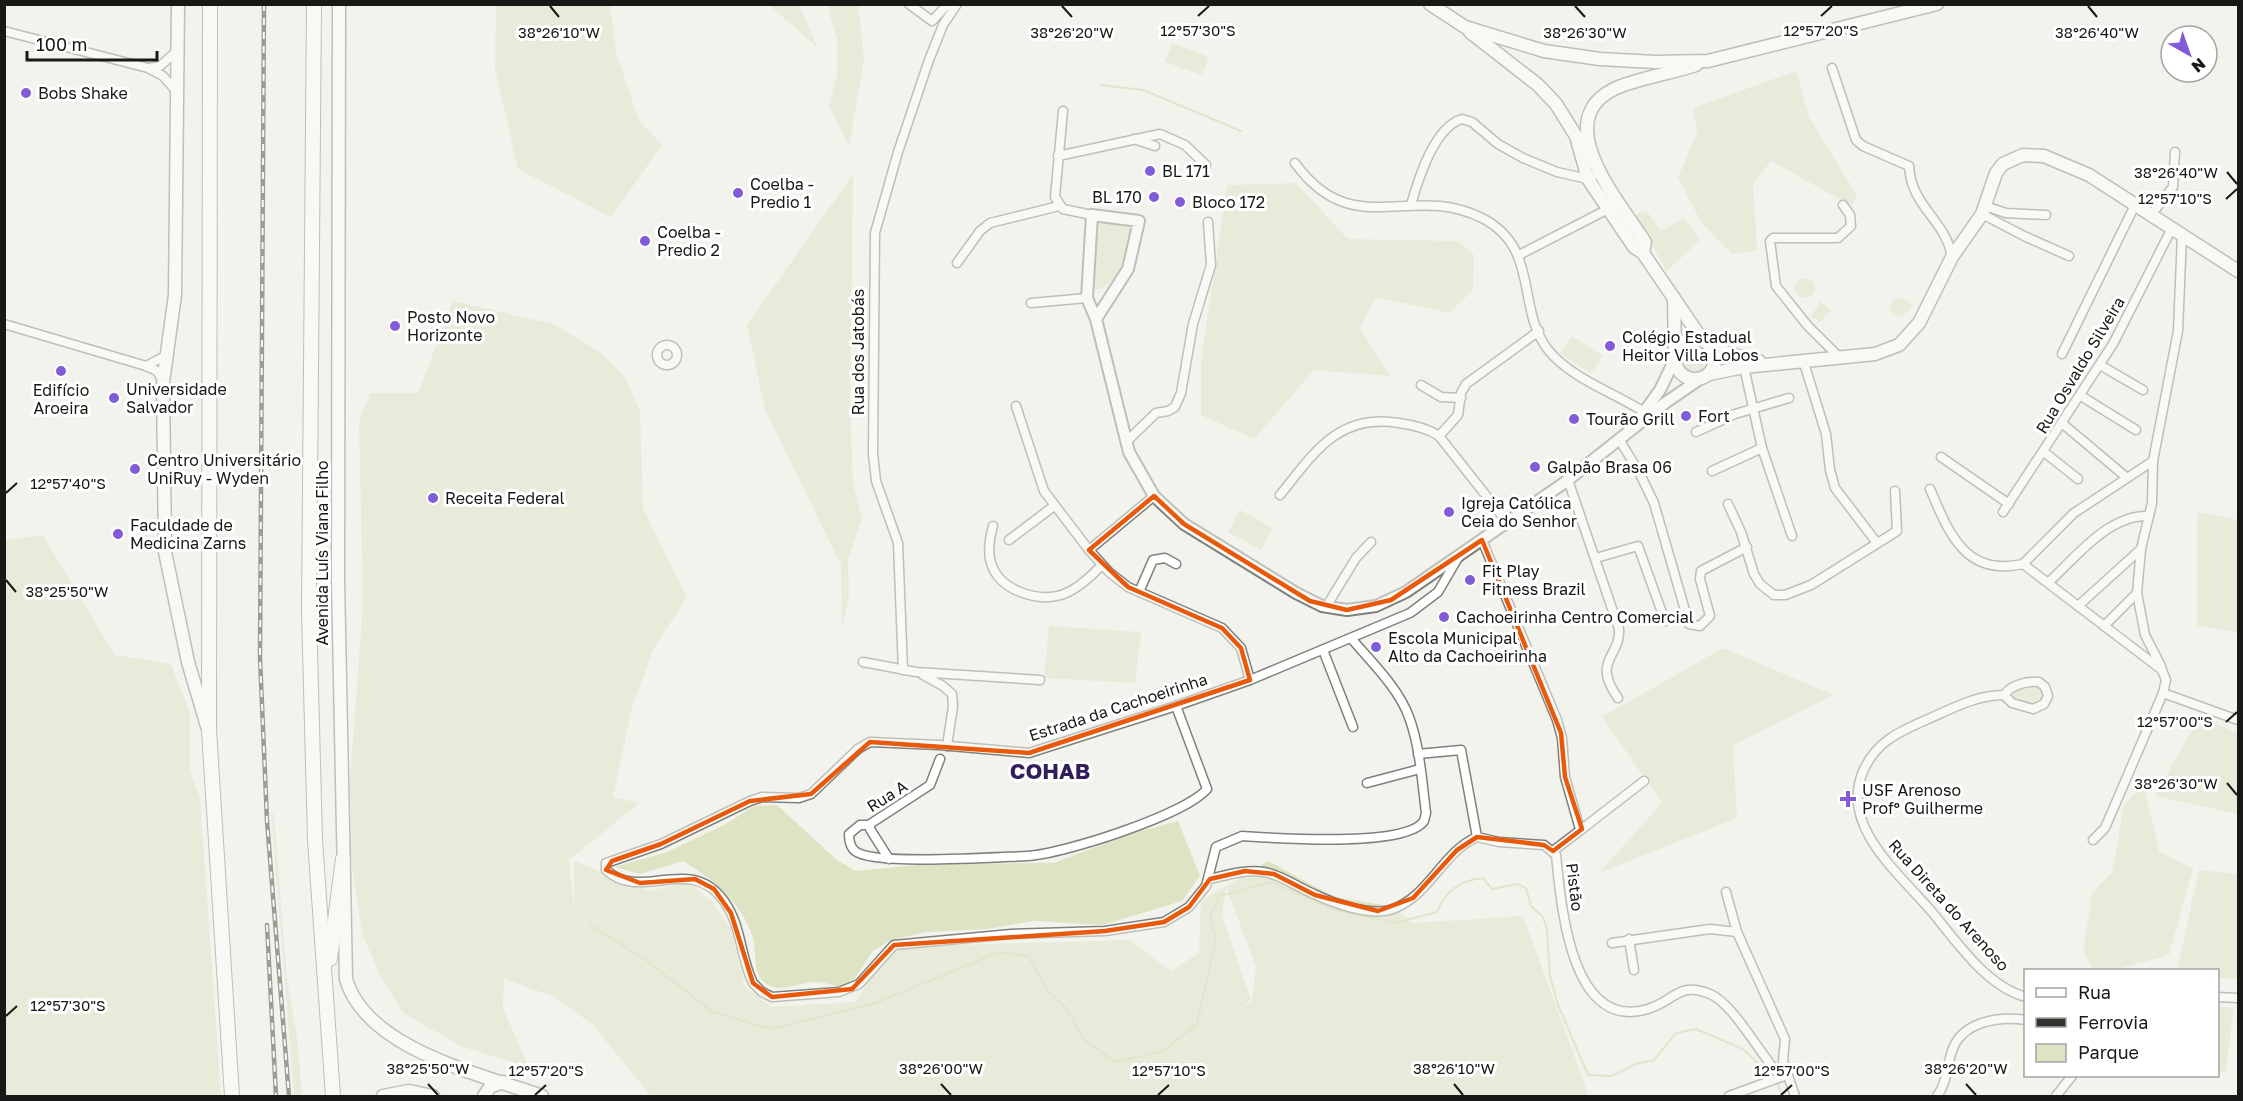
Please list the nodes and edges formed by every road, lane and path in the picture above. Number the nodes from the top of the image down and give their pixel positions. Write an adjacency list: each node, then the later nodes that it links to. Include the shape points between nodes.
1 (178, 4): 12 (main road)
2 (210, 4): 129 (highway)
3 (314, 4): 149 (highway, Avenida Luís Viana Filho, via 309,611 315,840)
4 (339, 4): 141 (main road, Avenida Luís Viana Filho, via 336,277)
5 (909, 4): 6 (street, via 932,21)
6 (948, 4)
7 (957, 4): 118 (street, Rua dos Jatobás, via 937,40 910,115 874,245 873,454 876,481 898,543)
8 (1430, 4): 10 (main road)
9 (1937, 4): 13 (main road)
10 (1465, 27): 13 (main road, via 1567,55 1655,62); 25 (main road, via 1556,104 1576,136)
11 (4, 31): 14 (street)
12 (177, 51): 14 (street, via 160,66); 16 (main road)
13 (1708, 61): 24 (main road, via 1621,86 1595,101 1585,127)
14 (148, 68): 16 (street, via 163,76)
15 (1832, 68): 41 (street, via 1856,140 1909,166 1913,191 1947,241)
16 (177, 92): 52 (main road, via 175,295)
17 (1063, 111): 21 (street)
18 (1134, 139): 19 (street); 21 (street); 23 (street, via 1160,134 1185,145)
19 (1155, 146)
20 (2175, 152): 34 (street, via 2173,187)
21 (1058, 156): 30 (street, via 1054,191)
22 (1295, 163): 27 (street, via 1317,189 1339,202 1370,208)
23 (1206, 165)
24 (1600, 171): 25 (street); 26 (main road)
25 (1588, 179): 27 (street, via 1523,158 1462,119 1438,140 1423,168); 31 (main road)
26 (1620, 203): 31 (street); 38 (main road, via 1645,242)
27 (1411, 205): 39 (street, via 1453,208 1482,218 1497,227)
28 (1843, 205): 54 (street, via 1851,226 1838,238 1770,241 1776,286)
29 (2135, 205): 32 (main road, via 2070,165 2035,154 2003,164 1996,173); 34 (main road); 51 (street)
30 (1059, 206): 35 (street); 42 (street, via 990,223)
31 (1608, 209): 38 (main road, via 1634,247); 39 (street)
32 (1984, 210): 33 (street); 40 (street, via 2024,237); 41 (main road)
33 (2046, 214)
34 (2151, 214): 37 (main road)
35 (1092, 215): 44 (street); 47 (street, via 1139,221 1128,269)
36 (1208, 222): 75 (street, via 1211,265 1191,333 1181,393 1175,406 1156,413)
37 (2177, 232): 43 (main road); 57 (street, Rua Osvaldo Silveira); 79 (street, via 2178,331)
38 (1643, 253): 45 (main road)
39 (1519, 255): 49 (street)
40 (2069, 256)
41 (1952, 257): 54 (main road, via 1926,312 1905,340 1884,352)
42 (957, 263)
43 (2238, 271)
44 (1087, 298): 46 (street); 47 (street)
45 (1674, 298): 50 (main road); 53 (main road)
46 (1031, 303)
47 (1096, 319): 75 (street)
48 (4, 324): 58 (street)
49 (1539, 331): 65 (street, via 1467,384); 69 (street, via 1559,361)
50 (1705, 342): 53 (main road, via 1685,342); 55 (main road, via 1741,357); 60 (main road, via 1712,349 1715,362)
51 (2062, 354)
52 (167, 355): 58 (street); 61 (main road)
53 (1675, 358): 60 (main road, via 1683,376); 69 (street)
54 (1841, 358): 56 (main road)
55 (1775, 363): 56 (main road); 59 (main road)
56 (1804, 363): 99 (street, via 1826,434 1835,488)
57 (2100, 365): 63 (street); 64 (street, Rua Osvaldo Silveira)
58 (146, 366): 61 (street, via 156,371)
59 (1744, 367): 60 (main road); 68 (street)
60 (1704, 376): 69 (street)
61 (163, 382): 129 (main road, via 166,558 188,662)
62 (1421, 385): 65 (street, via 1441,397)
63 (2143, 390)
64 (2081, 396): 70 (street, Rua Osvaldo Silveira); 71 (street)
65 (1461, 398): 73 (street, via 1458,415)
66 (1789, 398): 68 (street)
67 (1016, 406): 90 (street, via 1038,479)
68 (1754, 408): 72 (street); 76 (street)
69 (1647, 413): 74 (street)
70 (2063, 424): 77 (street, Rua Osvaldo Silveira); 81 (street)
71 (2136, 430)
72 (1696, 432)
73 (1439, 436): 86 (street, via 1424,428 1390,421 1346,429 1320,446); 93 (street)
74 (1619, 439): 83 (street); 100 (street, via 1654,503 1689,624 1700,626 1710,616 1701,571)
75 (1126, 442): 87 (street)
76 (1762, 448): 80 (street); 95 (street)
77 (2044, 452): 82 (street); 89 (street, Rua Osvaldo Silveira)
78 (1941, 457): 89 (street)
79 (2153, 461): 81 (street); 92 (street)
80 (1713, 471)
81 (2126, 477): 106 (street, via 2074,513)
82 (2078, 479)
83 (1568, 480): 93 (street); 104 (street)
84 (1930, 489): 106 (street, via 1947,531 1969,555 1994,566)
85 (1895, 491): 99 (street, via 1899,526)
86 (1280, 495)
87 (1154, 496): 102 (street); 112 (street, via 1192,529)
88 (1728, 504): 100 (street)
89 (2009, 504): 91 (street, Rua Osvaldo Silveira)
90 (1054, 506): 96 (street); 102 (street)
91 (2003, 512)
92 (2150, 516): 101 (street); 108 (street, via 2123,520 2099,536)
93 (1508, 522): 97 (street)
94 (993, 526): 107 (street, via 989,550 994,570 1011,587 1029,596 1063,594)
95 (1792, 536)
96 (1009, 540)
97 (1482, 540): 103 (street); 137 (street, via 1557,720 1571,803)
98 (1371, 542): 112 (street, via 1356,558)
99 (1877, 543): 100 (street, via 1811,585 1785,596 1767,591 1760,584)
100 (1747, 547)
101 (2141, 549): 110 (street); 111 (street)
102 (1089, 550): 107 (street)
103 (1459, 556): 112 (street, via 1406,592 1376,606 1347,610); 115 (street, Estrada da Cachoeirinha, via 1446,582 1425,603)
104 (1596, 558): 113 (street, via 1638,546); 125 (street, via 1619,629 1607,667)
105 (1176, 564): 109 (street, via 1165,558 1153,560)
106 (2023, 564): 108 (street)
107 (1102, 565): 109 (street, via 1118,581)
108 (2049, 582): 111 (street)
109 (1139, 592): 122 (street, via 1222,628 1240,648)
110 (2137, 593): 114 (street); 119 (street, via 2145,635)
111 (2078, 606): 114 (street)
112 (1326, 607)
113 (1665, 621)
114 (2104, 626): 119 (street)
115 (1351, 638): 116 (street, Estrada da Cachoeirinha); 131 (street, via 1406,709)
116 (1323, 650): 122 (street, Estrada da Cachoeirinha); 128 (street)
117 (863, 662): 118 (street)
118 (903, 670): 120 (street)
119 (2163, 670): 123 (street)
120 (916, 672): 121 (street); 130 (street, via 952,694)
121 (1040, 680)
122 (1250, 680): 126 (street, Estrada da Cachoeirinha)
123 (2163, 693): 127 (street); 139 (street, via 2105,828)
124 (2004, 695): 124 (street, Rua Direta do Arenoso, via 2012,703 2032,709 2044,704 2048,696 2042,684 2034,681 2016,686); 150 (street, Rua Direta do Arenoso, via 1969,701 1893,735 1869,759 1859,783 1857,805 1873,841 1946,928 1994,980)
125 (1618, 698)
126 (1176, 706): 130 (street, Estrada da Cachoeirinha, via 1029,753); 142 (street, via 1208,789 1165,814 1049,855)
127 (2238, 720)
128 (1353, 727)
129 (209, 730): 157 (highway)
130 (947, 746): 143 (street, Estrada da Cachoeirinha, via 870,742 811,794 750,801 661,844 606,863 606,870 618,879 640,883 682,877 714,889 732,913 753,983 772,997 852,989 886,951 900,944 1019,933 1105,931 1164,922 1189,907)
131 (1418, 754): 133 (street); 138 (street, via 1461,750)
132 (940, 759): 136 (street, Rua A, via 930,786)
133 (1420, 769): 135 (street); 143 (street, Estrada da Cachoeirinha, via 1426,813 1418,828 1354,840 1242,836 1216,847)
134 (1644, 781): 137 (street)
135 (1367, 783)
136 (870, 825): 142 (street, Rua A); 142 (street, via 860,825 849,834 849,841 855,851)
137 (1582, 829): 140 (street)
138 (1477, 837): 140 (street, Pistão, via 1544,845); 143 (street, via 1457,850 1413,898 1388,910 1361,908 1315,895 1261,871)
139 (2093, 840)
140 (1552, 850): 154 (street, Pistão, via 1575,961 1591,992 1613,1007 1638,1011 1650,1009 1682,989 1711,994 1729,1008)
141 (343, 859): 149 (highway); 156 (main road, Avenida Luís Viana Filho, via 346,967 352,997 374,1023 394,1038)
142 (889, 859)
143 (1210, 879)
144 (1726, 892): 145 (street)
145 (1737, 932): 146 (street, via 1710,929); 154 (street, via 1785,1039)
146 (1629, 939): 147 (street); 148 (street)
147 (1612, 943)
148 (1634, 970)
149 (326, 990): 158 (highway, Avenida Luís Viana Filho)
150 (2024, 997)
151 (2219, 997): 152 (street)
152 (2238, 998)
153 (2024, 1020): 165 (street, via 1986,1021 1966,1033 1952,1049)
154 (1784, 1076): 163 (street); 164 (street)
155 (2071, 1077): 166 (street)
156 (503, 1082): 161 (main road, via 490,1087); 162 (main road, Avenida Luís Viana Filho)
157 (232, 1096)
158 (333, 1096)
159 (383, 1096): 160 (main road, via 410,1091)
160 (434, 1096)
161 (484, 1096)
162 (542, 1096)
163 (1729, 1096)
164 (1795, 1096)
165 (1937, 1096)
166 (2056, 1096)

